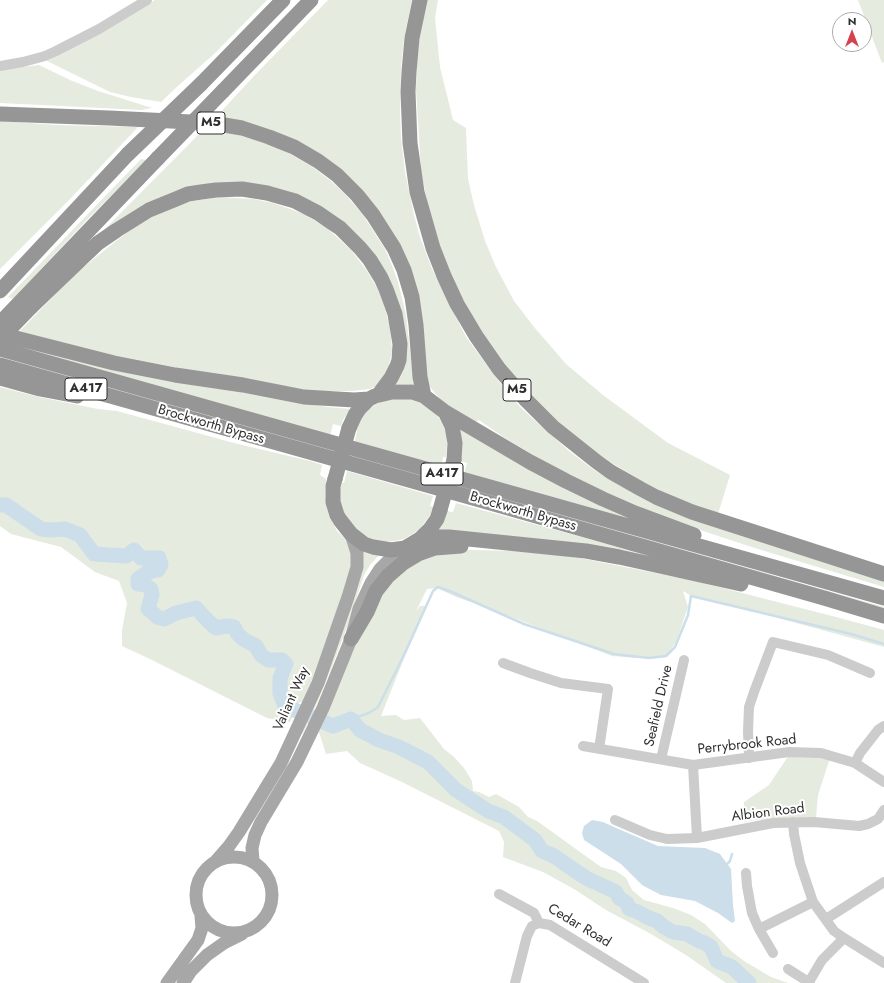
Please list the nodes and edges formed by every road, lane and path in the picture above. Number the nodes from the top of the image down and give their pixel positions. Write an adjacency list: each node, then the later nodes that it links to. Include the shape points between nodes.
1 (147, 0): 5 (street, via 99,29 45,56)
2 (283, 0): 7 (highway, M5, bridge, via 202,84 128,154)
3 (311, 0): 8 (highway, M5, bridge, via 158,158)
4 (420, 0): 23 (highway, M5, via 412,44 408,92 410,143 417,192 429,235 457,304 476,336 504,374 553,427 611,472 641,489 698,514)
5 (0, 66)
6 (0, 114): 15 (highway, M5, via 212,123 242,128 270,137 318,161 337,175 373,215 394,248 404,270 412,297)
7 (0, 291)
8 (25, 305): 9 (highway, M5); 11 (highway, M5, bridge); 16 (highway, M5, via 98,244 149,210 188,194 201,192 242,189 267,193 295,201 340,228 370,260 386,289 398,327 399,360 389,381)
9 (0, 323)
10 (0, 334): 16 (highway, via 114,363 304,397 354,400)
11 (0, 339)
12 (0, 349): 24 (highway, Brockworth Bypass / A417)
13 (0, 365): 18 (highway, Brockworth Bypass / A417)
14 (0, 378): 18 (highway, via 40,389)
15 (424, 396): 16 (highway, via 412,392 392,392); 17 (highway)
16 (374, 397): 19 (highway, bridge, via 359,409 349,428 333,486 335,508 340,520)
17 (445, 412): 20 (highway, bridge, via 454,434 454,460 437,519); 24 (highway, via 530,462 636,514)
18 (172, 414): 25 (highway, Brockworth Bypass / A417)
19 (351, 534): 22 (highway, via 373,547 391,550); 42 (main road, Valiant Way, via 357,553 356,572 318,683 281,763 230,846)
20 (420, 539): 21 (highway, via 449,536); 22 (highway)
21 (518, 544): 25 (highway, via 619,557); 26 (highway, via 455,546 435,548 418,554 388,576 376,591)
22 (405, 548): 26 (main road, via 380,569 371,583 359,609)
23 (884, 574)
24 (884, 598)
25 (884, 617)
26 (351, 639): 43 (main road, via 311,735 255,835)
27 (684, 660): 34 (street, Seafield Drive)
28 (504, 663): 32 (street, via 561,683 608,689)
29 (870, 673): 33 (street, via 828,655 773,642 749,707)
30 (884, 726): 35 (street, via 878,730)
31 (583, 746): 32 (street, Perrybrook Road)
32 (599, 749): 34 (street, Perrybrook Road)
33 (749, 758): 35 (street, Perrybrook Road, via 789,752 821,753); 36 (street, Perrybrook Road)
34 (661, 759): 36 (street, Perrybrook Road)
35 (855, 763): 37 (street, Perrybrook Road)
36 (693, 765): 41 (street)
37 (884, 782)
38 (884, 810): 40 (street, Albion Road, via 878,819 859,826)
39 (615, 820): 41 (street, Albion Road, via 650,835 667,839)
40 (793, 822): 41 (street, Albion Road); 47 (street, via 800,863)
41 (697, 838)
42 (216, 861): 43 (main road, via 228,857 241,857); 48 (main road, via 206,868 195,891 196,904)
43 (253, 861): 52 (main road, via 263,869 270,880 271,905 266,917)
44 (746, 873): 51 (street, via 752,913)
45 (884, 882): 49 (street)
46 (499, 894): 50 (street, Cedar Road, via 534,914)
47 (813, 902): 49 (street); 51 (street)
48 (201, 916): 52 (main road, via 209,925 221,931 233,934); 57 (main road, via 202,928 198,940)
49 (826, 918): 53 (street, via 834,931)
50 (539, 923): 59 (street, via 532,926 527,936); 60 (street, Cedar Road, via 550,925)
51 (759, 929): 54 (street)
52 (246, 932): 58 (main road, via 207,955)
53 (844, 938): 55 (street); 61 (street, via 822,960)
54 (773, 953)
55 (884, 963)
56 (788, 969): 61 (street)
57 (167, 983)
58 (182, 983)
59 (515, 983)
60 (644, 983)
61 (809, 983)

